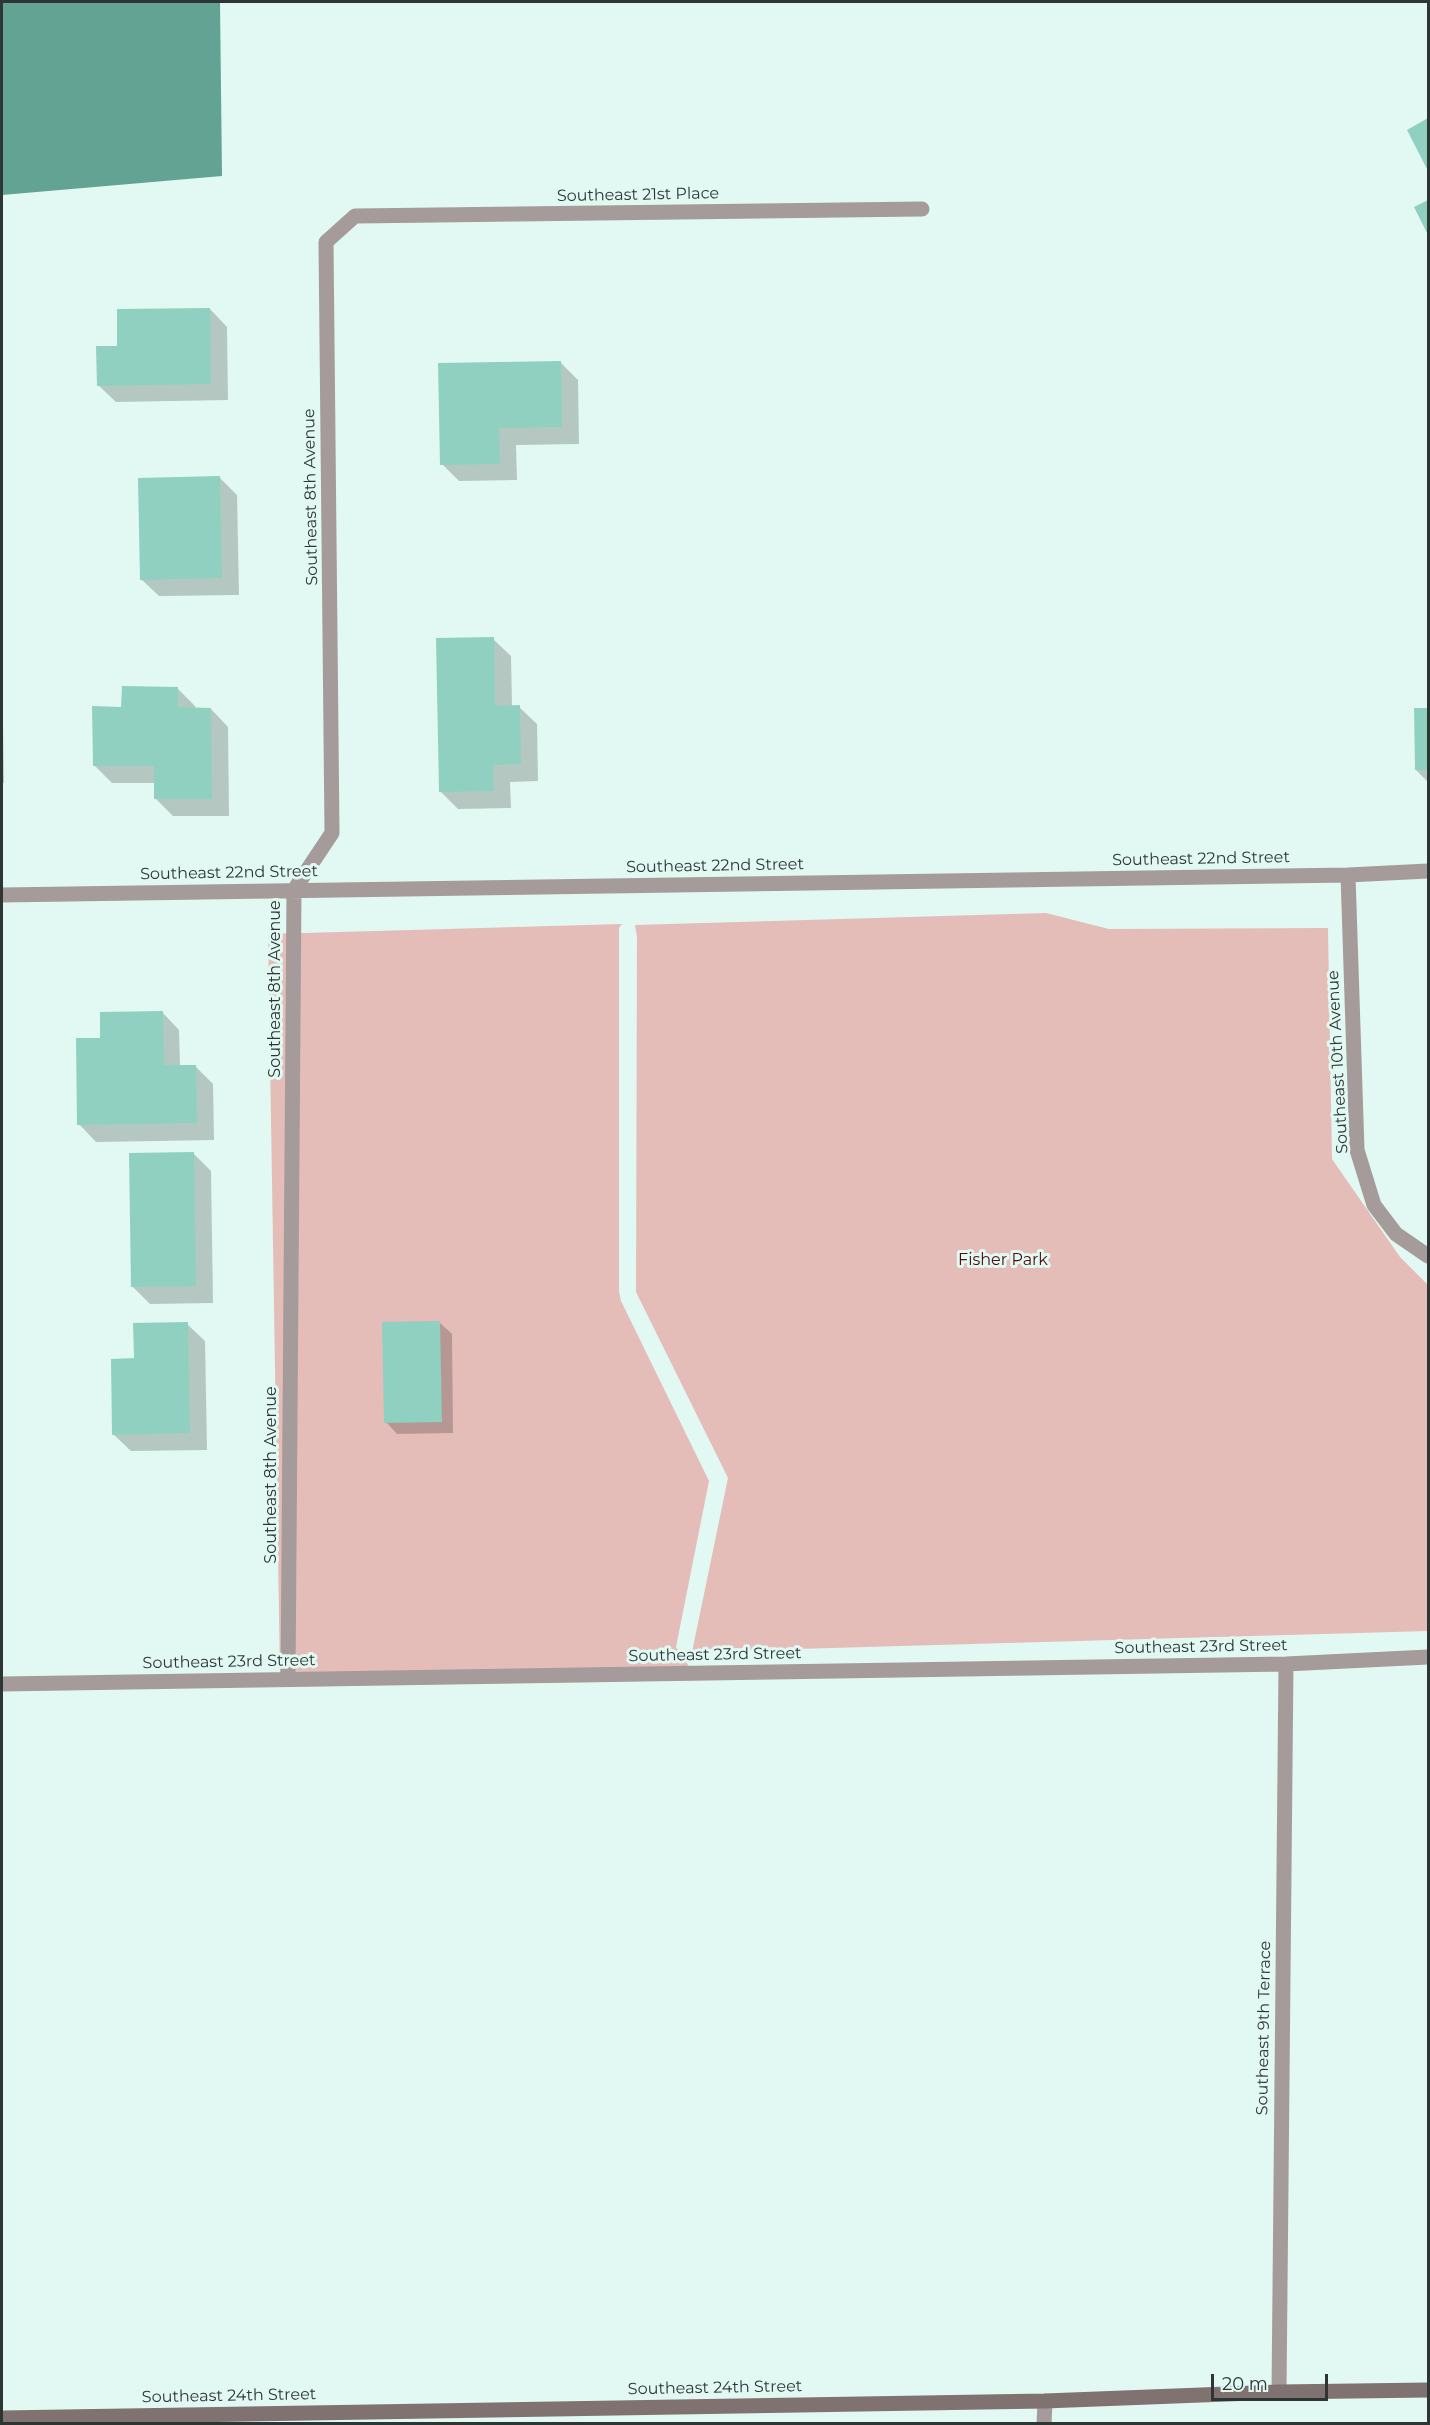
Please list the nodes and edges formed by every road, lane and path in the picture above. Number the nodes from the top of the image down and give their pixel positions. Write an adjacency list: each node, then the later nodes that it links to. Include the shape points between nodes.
1 (922, 209): 2 (street, Southeast 21st Place)
2 (355, 216): 5 (street, Southeast 8th Avenue, via 326,242 332,833)
3 (1428, 871): 4 (street, Southeast 22nd Street)
4 (1348, 875): 5 (street, Southeast 22nd Street); 7 (street, Southeast 10th Avenue, via 1357,1150 1374,1205 1396,1234)
5 (294, 890): 6 (street, Southeast 22nd Street); 10 (street, Southeast 8th Avenue)
6 (2, 895)
7 (1428, 1256)
8 (1428, 1657): 9 (street, Southeast 23rd Street)
9 (1286, 1664): 10 (street, Southeast 23rd Street); 13 (street, Southeast 9th Terrace)
10 (288, 1679): 11 (street, Southeast 23rd Street)
11 (2, 1684)
12 (1428, 2390): 13 (street, Southeast 24th Street)
13 (1279, 2392): 14 (street, Southeast 24th Street)
14 (1045, 2401): 15 (street, Southeast 24th Street); 16 (street)
15 (2, 2418)
16 (1044, 2424)

